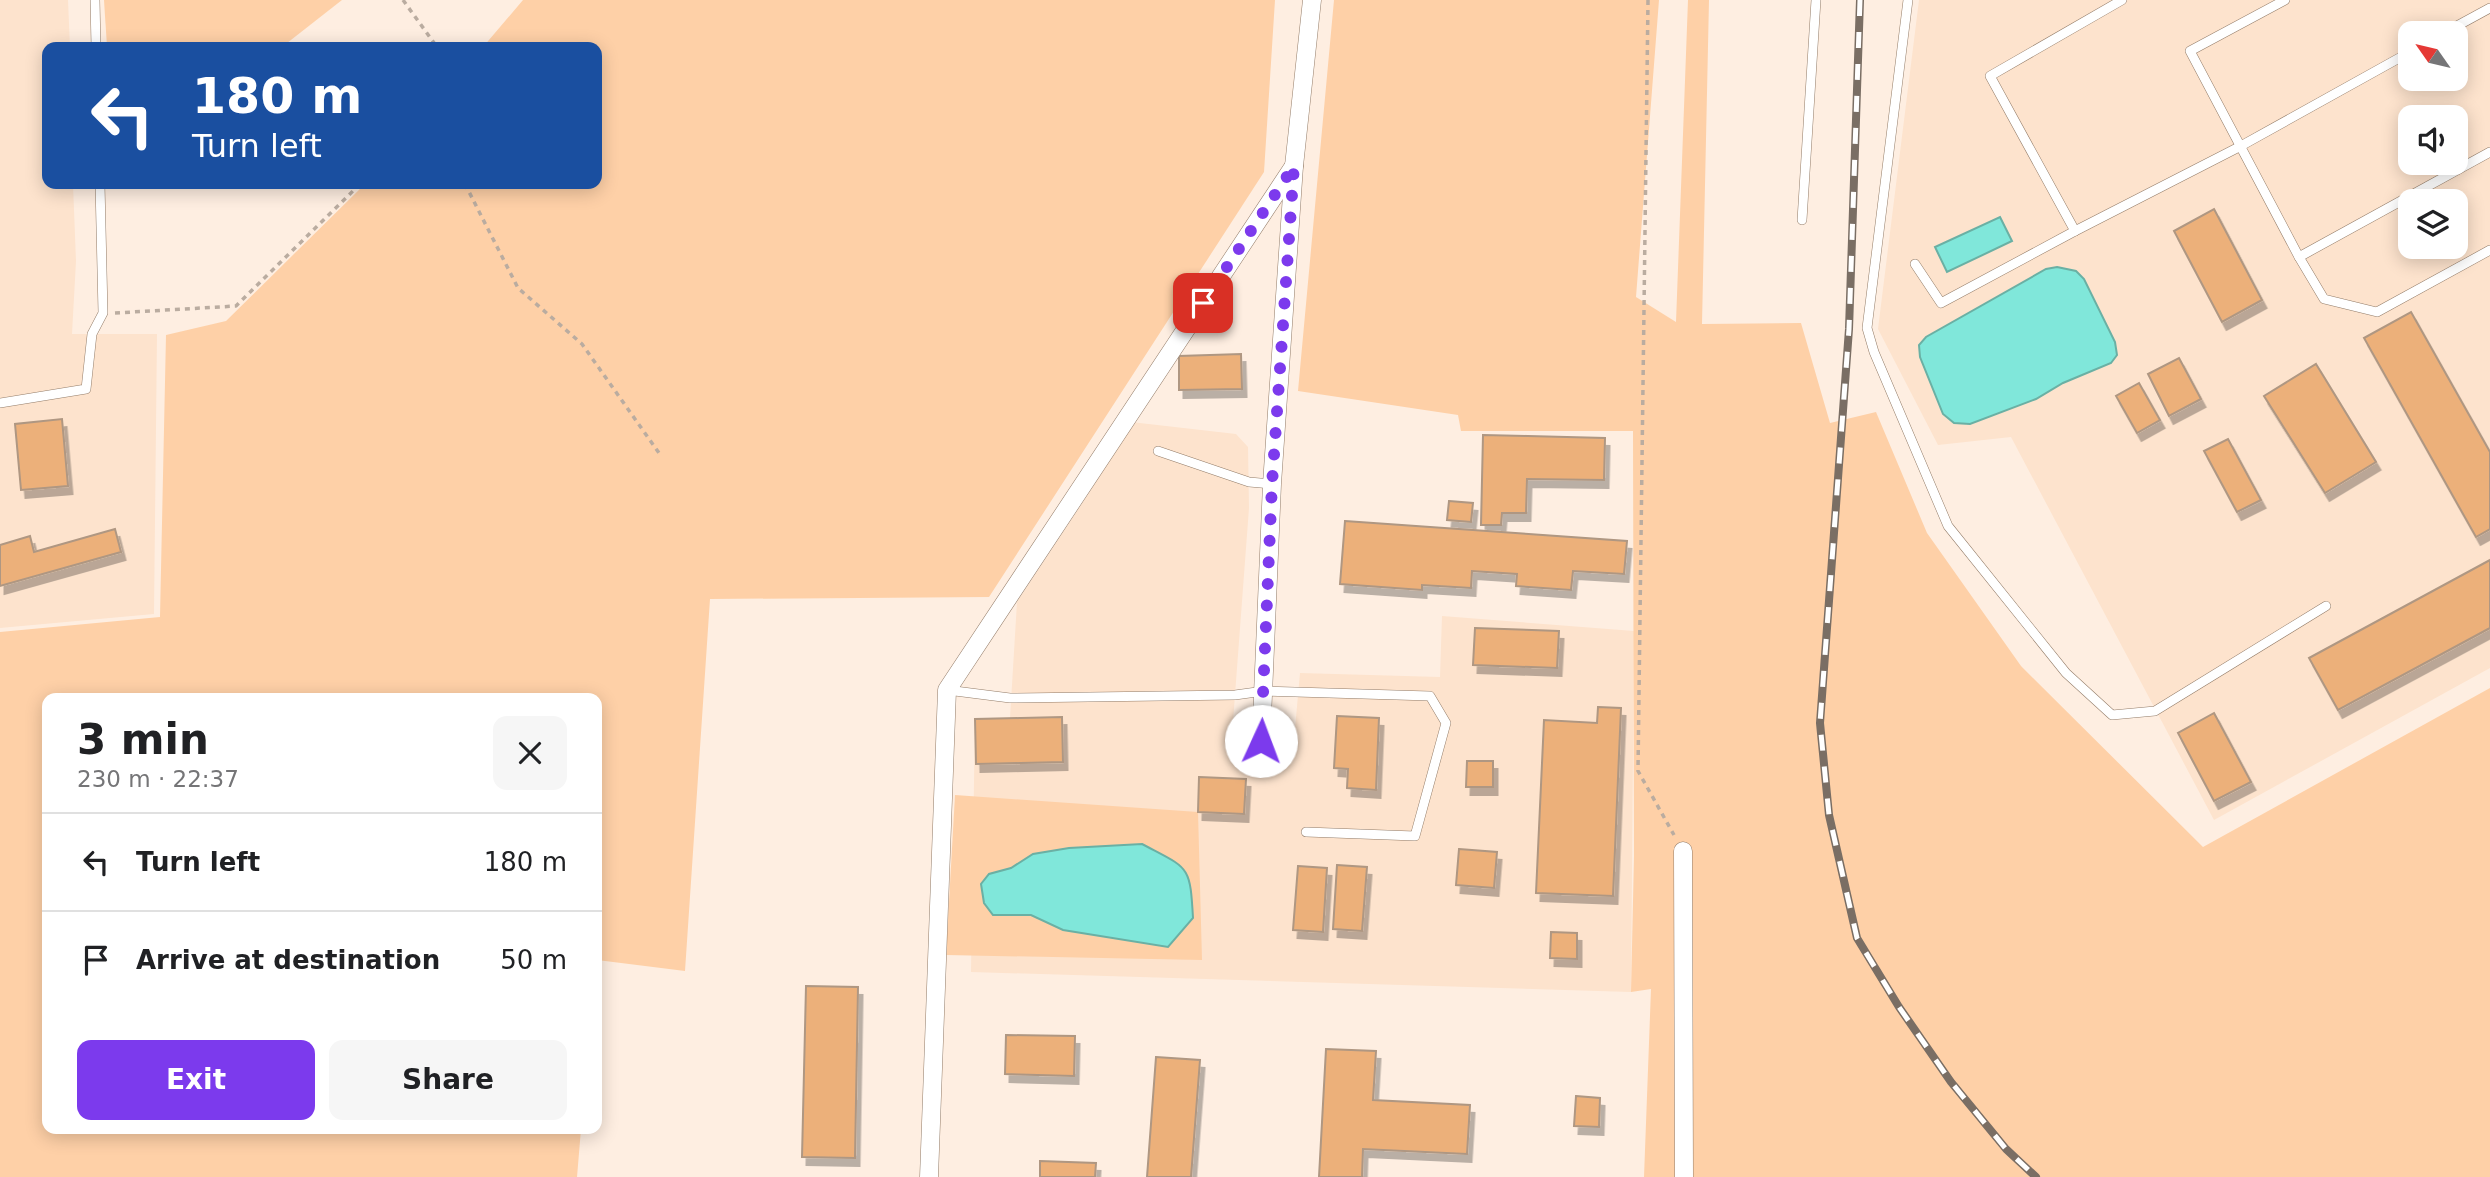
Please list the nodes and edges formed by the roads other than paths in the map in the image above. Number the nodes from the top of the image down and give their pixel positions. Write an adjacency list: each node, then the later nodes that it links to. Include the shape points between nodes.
1 (95, 0): 9 (lane)
2 (1312, 0): 13 (street)
3 (1816, 0): 15 (lane)
4 (1908, 0): 23 (lane, via 1867,328 1948,526 2066,673 2112,715 2155,710)
5 (2122, 0): 16 (lane, via 1990,76)
6 (2285, 0): 11 (lane, via 2190,51)
7 (2490, 8): 8 (lane)
8 (2466, 21)
9 (96, 42)
10 (2398, 59): 11 (lane)
11 (2239, 147): 16 (lane); 18 (lane)
12 (2490, 152): 18 (lane)
13 (1294, 166): 22 (street); 24 (street)
14 (100, 189): 20 (lane, via 103,313 92,334 86,389)
15 (1802, 220)
16 (2075, 231): 19 (lane, via 1941,303)
17 (2490, 250): 18 (lane, via 2377,312 2324,299)
18 (2299, 257)
19 (1915, 264)
20 (0, 403)
21 (1158, 451): 22 (lane, via 1249,482)
22 (1272, 484): 25 (street)
23 (2326, 606)
24 (947, 690): 25 (lane, via 1010,698); 29 (street)
25 (1264, 691): 26 (street); 27 (lane, via 1430,696 1446,723 1415,836)
26 (1261, 741)
27 (1306, 832)
28 (1683, 851): 30 (street)
29 (929, 1177)
30 (1684, 1177)

